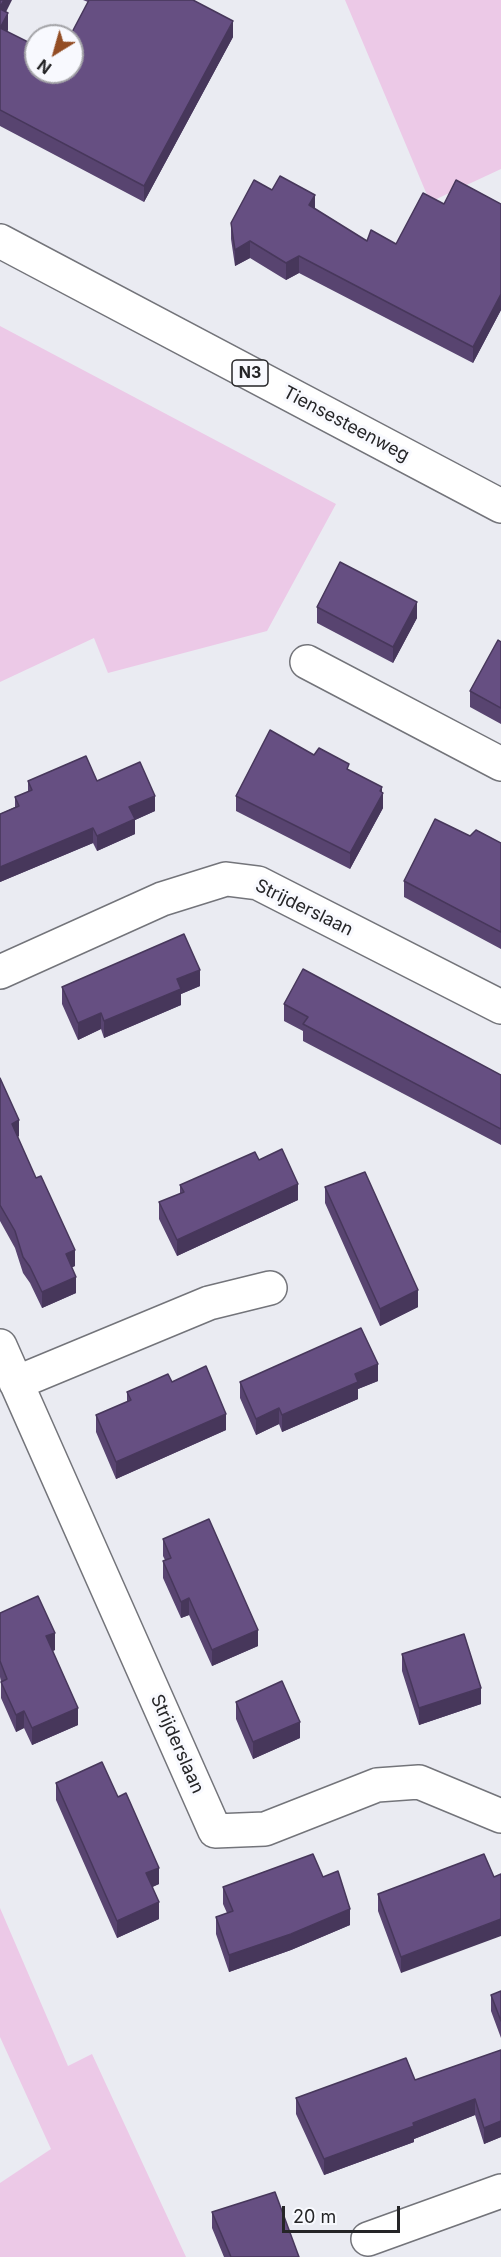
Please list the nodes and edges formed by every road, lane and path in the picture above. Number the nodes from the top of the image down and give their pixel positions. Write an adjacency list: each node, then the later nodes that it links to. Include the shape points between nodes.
1 (0, 241): 2 (street, Tiensesteenweg / N3)
2 (501, 506)
3 (307, 662): 4 (street)
4 (501, 764)
5 (0, 972): 6 (street, Strijderslaan, via 162,899 226,879 258,883)
6 (501, 1007)
7 (270, 1288): 9 (street, via 209,1303)
8 (0, 1346): 9 (street, Strijderslaan)
9 (16, 1383): 10 (street, Strijderslaan, via 215,1831 266,1829 377,1785 419,1782)
10 (501, 1816)
11 (501, 2191): 12 (street)
12 (368, 2239)

